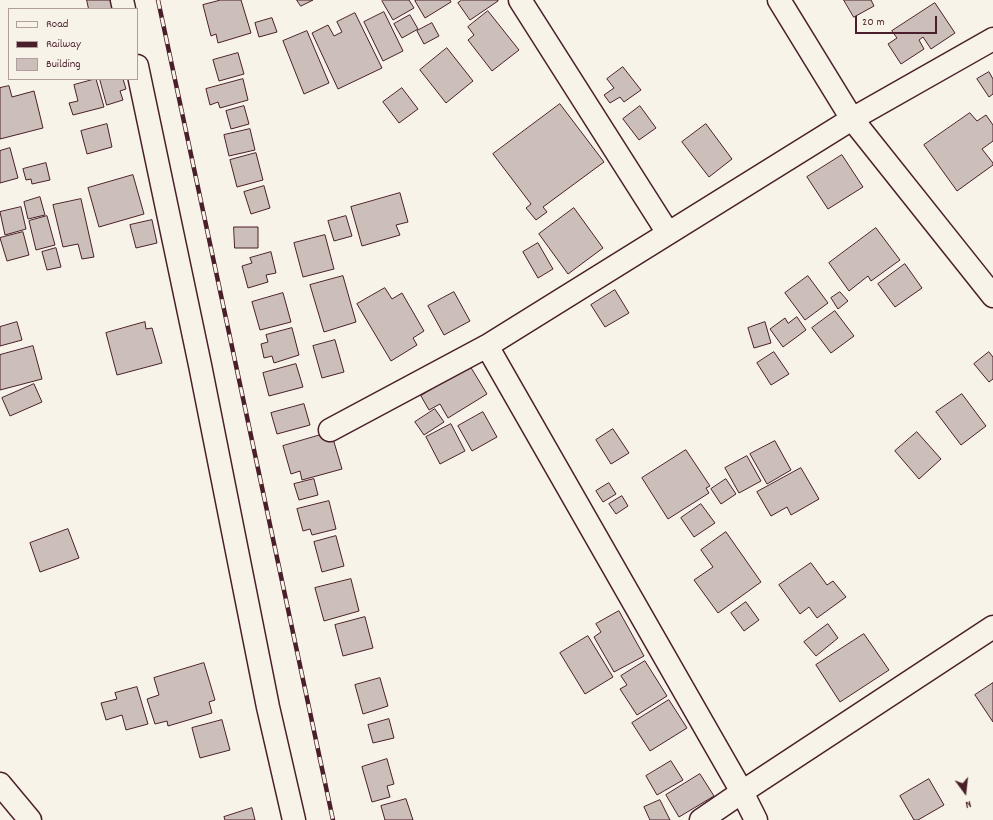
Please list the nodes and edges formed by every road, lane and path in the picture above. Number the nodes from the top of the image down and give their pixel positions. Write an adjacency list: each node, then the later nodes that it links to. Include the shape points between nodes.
1 (520, 0): 6 (street)
2 (779, 0): 5 (street)
3 (993, 39): 5 (street)
4 (138, 71): 14 (street, via 202,372 268,708)
5 (852, 119): 6 (street); 7 (street)
6 (668, 233): 8 (street)
7 (993, 296)
8 (487, 346): 9 (street); 12 (street)
9 (330, 430)
10 (993, 627): 12 (street)
11 (0, 784): 13 (street)
12 (742, 792): 15 (street); 16 (street)
13 (30, 820)
14 (294, 820)
15 (701, 820)
16 (756, 820)

